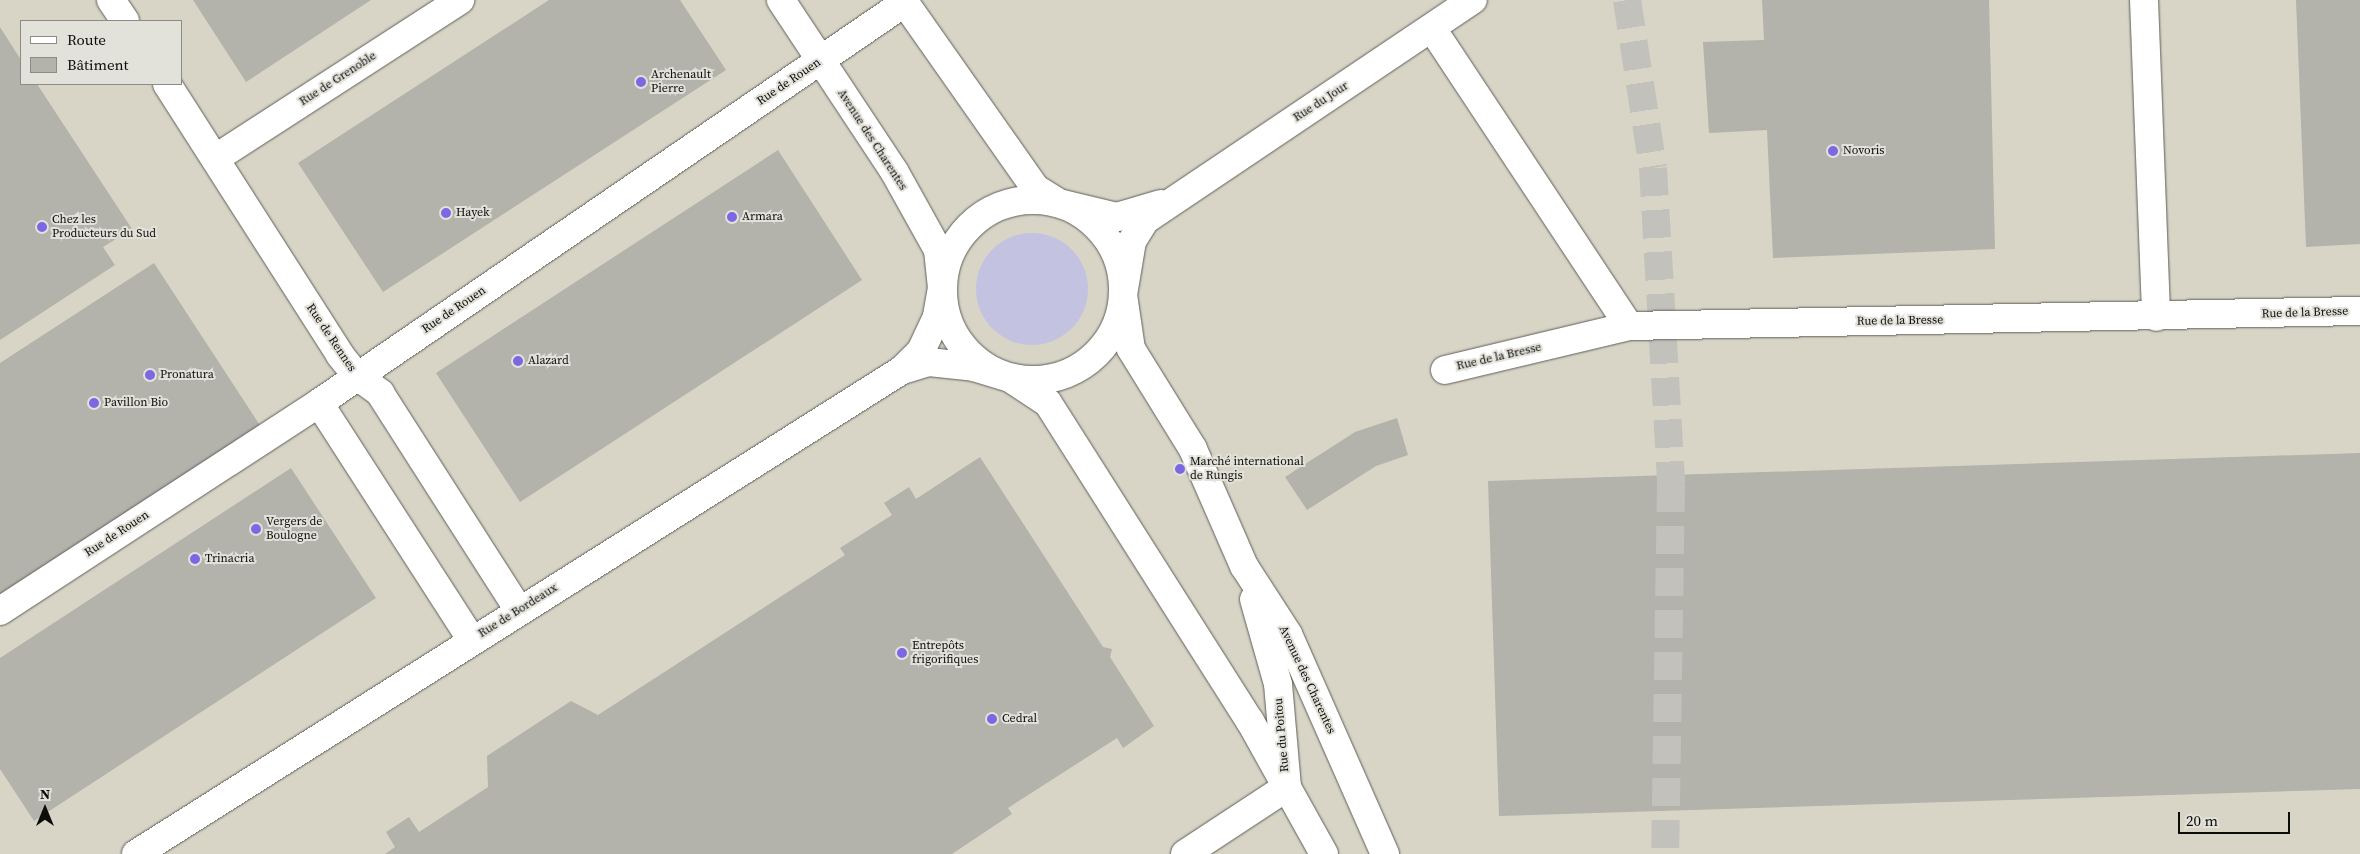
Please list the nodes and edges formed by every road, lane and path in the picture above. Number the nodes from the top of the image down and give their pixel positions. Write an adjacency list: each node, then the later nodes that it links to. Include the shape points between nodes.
1 (111, 0): 7 (street)
2 (460, 0): 11 (street, Rue de Grenoble)
3 (781, 0): 9 (street, Avenue des Charentes)
4 (2144, 0): 17 (street)
5 (903, 1): 9 (street, Rue de Rouen); 13 (street, via 1018,169)
6 (1468, 2): 8 (street, Rue du Jour)
7 (124, 20)
8 (1433, 30): 12 (street, Rue du Jour); 18 (street)
9 (819, 61): 14 (street, Avenue des Charentes, via 929,232 938,250); 21 (street, Rue de Rouen)
10 (168, 85): 11 (street, Rue de Rennes)
11 (216, 158): 21 (street, Rue de Rennes)
12 (1167, 202): 13 (street, Rue du Jour, via 1118,217); 15 (street, Rue du Jour, via 1145,220 1132,241)
13 (1059, 203): 14 (street, via 1031,199 1004,204 979,217 959,236 946,261); 15 (street, via 1086,217 1107,238 1120,265)
14 (942, 288): 19 (street, Rue de Bordeaux, via 931,333); 22 (street, via 946,318 960,344 982,365)
15 (1123, 295): 22 (street, Rue du Jour, via 1118,321 1106,344 1086,363 1045,379); 24 (street, Avenue des Charentes, via 1131,349 1193,449)
16 (2360, 311): 17 (street, Rue de la Bresse)
17 (2156, 317): 18 (street, Rue de la Bresse)
18 (1629, 326): 20 (street, Rue de la Bresse)
19 (902, 370): 22 (street, Rue de Bordeaux, via 929,362 951,363); 25 (street, Rue de Bordeaux)
20 (1445, 370)
21 (357, 376): 23 (street, Rue de Rouen); 25 (street, Rue de Rennes, via 380,393)
22 (1010, 378): 28 (street, via 1048,404)
23 (320, 403): 26 (street, Rue de Rouen); 27 (street)
24 (1244, 566): 28 (street, Rue du Poitou, via 1278,684); 32 (street, Avenue des Charentes, via 1288,634)
25 (519, 610): 27 (street, Rue de Bordeaux)
26 (0, 611)
27 (472, 640): 29 (street, Rue de Bordeaux)
28 (1287, 786): 30 (street, Rue du Poitou); 31 (street)
29 (136, 854)
30 (1185, 854)
31 (1324, 854)
32 (1385, 854)

